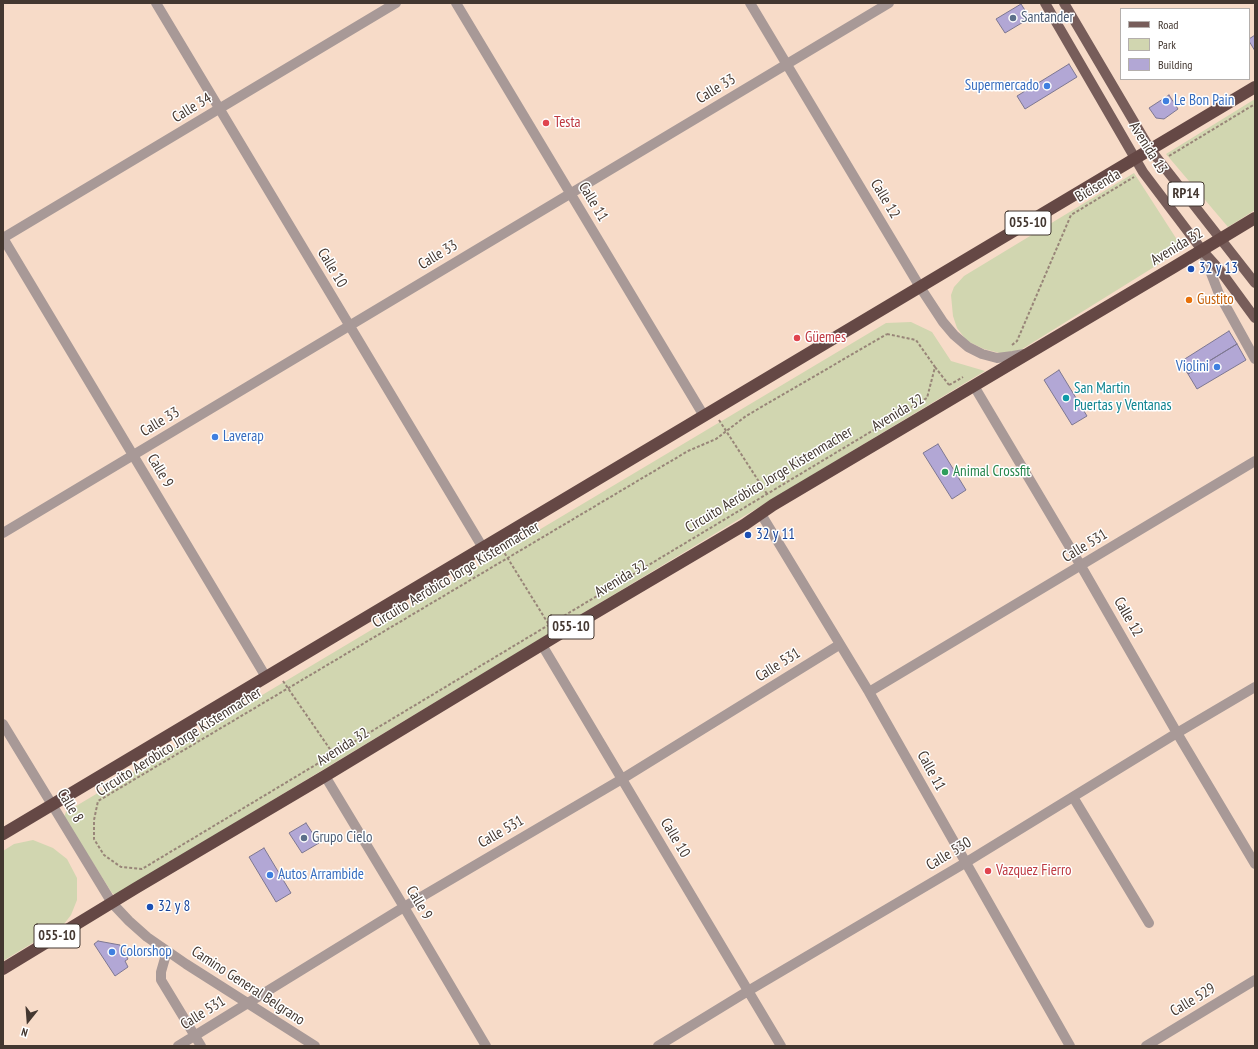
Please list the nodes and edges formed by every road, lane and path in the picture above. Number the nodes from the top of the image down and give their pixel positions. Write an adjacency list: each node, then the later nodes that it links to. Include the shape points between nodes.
1 (156, 3): 11 (street, Calle 10)
2 (396, 3): 11 (street, Calle 34)
3 (456, 3): 16 (street, Calle 11)
4 (750, 3): 8 (street, Calle 12)
5 (889, 3): 8 (street, Calle 33)
6 (1045, 3): 13 (main road, Avenida 13)
7 (1064, 3): 12 (main road, Avenida 13)
8 (787, 64): 16 (street, Calle 33); 22 (street, Calle 12)
9 (1255, 87): 12 (highway, 055-10)
10 (1255, 104): 14 (path)
11 (220, 108): 18 (street, Calle 34); 24 (street, Calle 10)
12 (1150, 149): 13 (highway, 055-10); 14 (main road, Avenida 13 / RP14)
13 (1136, 159): 15 (main road, Avenida 13 / RP14); 22 (highway, 055-10)
14 (1159, 161): 19 (main road, Avenida 13 / RP14)
15 (1143, 172): 20 (main road, Avenida 13 / RP14); 26 (path, Bicisenda, via 1070,215 1017,341)
16 (571, 194): 24 (street, Calle 33); 31 (street, Calle 11)
17 (1255, 218): 19 (highway, Avenida 32 / 055-10)
18 (3, 238): 33 (street, Calle 9)
19 (1221, 239): 20 (highway, Avenida 32 / 055-10); 21 (main road, Avenida 13 / RP14)
20 (1202, 250): 23 (main road, Avenida 13 / RP14); 25 (highway, Avenida 32 / 055-10); 27 (street, via 1219,294)
21 (1255, 283)
22 (920, 286): 26 (street, Calle 12, via 954,335 968,347); 31 (highway, 055-10)
23 (1255, 318)
24 (350, 326): 33 (street, Calle 33); 40 (street, Calle 10)
25 (1032, 352): 26 (street, Calle 12); 29 (highway, Avenida 32 / 055-10)
26 (997, 358)
27 (1255, 359)
28 (935, 367): 30 (path, Circuito Aeróbico Jorge Kistenmacher); 32 (path, Circuito Aeróbico Jorge Kistenmacher, via 916,340 887,334 746,416); 35 (path, Circuito Aeróbico Jorge Kistenmacher, via 927,398)
29 (974, 386): 30 (highway, Avenida 32 / 055-10); 42 (street, Calle 12)
30 (957, 396): 36 (highway, Avenida 32 / 055-10)
31 (709, 413): 32 (path); 39 (highway, 055-10)
32 (726, 432): 35 (path); 41 (path, Circuito Aeróbico Jorge Kistenmacher, via 688,451)
33 (133, 456): 38 (street, Calle 33); 47 (street, Calle 9)
34 (1255, 461): 42 (street, Calle 531)
35 (766, 494): 36 (path); 43 (path, Circuito Aeróbico Jorge Kistenmacher)
36 (773, 505): 37 (highway, Avenida 32 / 055-10)
37 (761, 514): 44 (highway, Avenida 32 / 055-10); 46 (street, Calle 11)
38 (3, 533)
39 (497, 540): 40 (highway, 055-10); 41 (path)
40 (483, 548): 47 (highway, 055-10)
41 (507, 558): 43 (path); 49 (path, Circuito Aeróbico Jorge Kistenmacher)
42 (1082, 566): 50 (street, Calle 531); 52 (street, Calle 12)
43 (549, 625): 44 (path); 53 (path, Circuito Aeróbico Jorge Kistenmacher)
44 (556, 636): 45 (highway, Avenida 32 / 055-10)
45 (542, 644): 54 (highway, Avenida 32 / 055-10); 55 (street, Calle 10)
46 (839, 645): 50 (street, Calle 11); 55 (street, Calle 531)
47 (271, 674): 49 (path); 57 (highway, 055-10)
48 (1255, 687): 52 (street, Calle 530)
49 (288, 689): 53 (path); 53 (path, Circuito Aeróbico Jorge Kistenmacher, via 98,801 94,839 104,855 121,867 142,869)
50 (869, 692): 59 (street, Calle 11)
51 (3, 724): 57 (street, Calle 8)
52 (1177, 733): 56 (street, Calle 530); 60 (street, Calle 12)
53 (334, 754)
54 (325, 776): 61 (highway, Avenida 32 / 055-10); 62 (street, Calle 9)
55 (622, 779): 62 (street, Calle 531); 67 (street, Calle 10)
56 (1073, 796): 59 (street, Calle 530); 63 (street)
57 (51, 805): 58 (highway, 055-10); 61 (street, Calle 8)
58 (3, 834)
59 (965, 863): 67 (street, Calle 530); 76 (street, Calle 11)
60 (1255, 864)
61 (112, 903): 64 (street, Camino General Belgrano, via 147,937); 65 (highway, Avenida 32 / 055-10)
62 (404, 907): 68 (street, Calle 531); 73 (street, Calle 9)
63 (1149, 923)
64 (168, 951): 68 (street, Camino General Belgrano); 69 (street, via 161,980)
65 (3, 968)
66 (1255, 980): 77 (street, Calle 529)
67 (748, 991): 74 (street, Calle 530); 75 (street, Calle 10)
68 (248, 1003): 69 (street, Calle 531); 72 (street, Camino General Belgrano)
69 (195, 1036): 70 (street, Calle 531); 71 (street)
70 (178, 1046)
71 (201, 1046)
72 (315, 1046)
73 (486, 1046)
74 (658, 1046)
75 (781, 1046)
76 (1070, 1046)
77 (1146, 1046)

